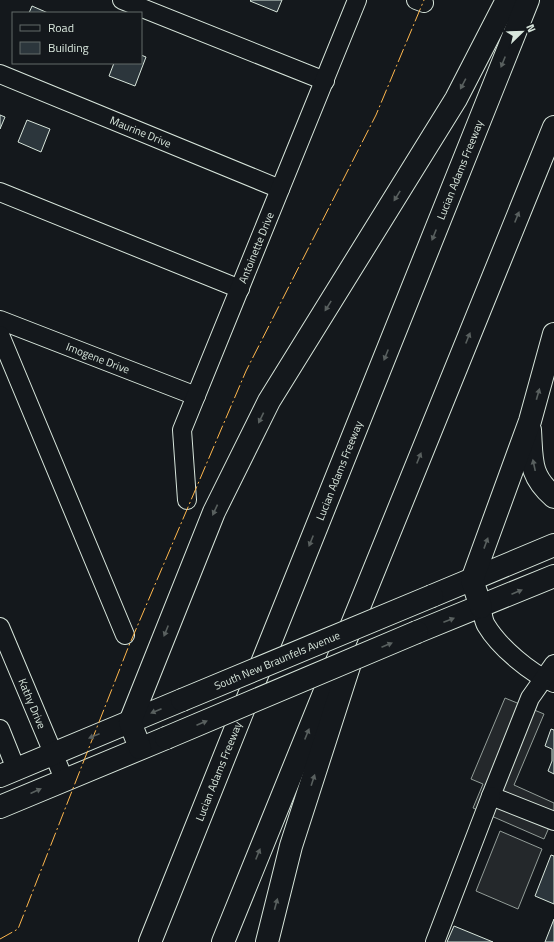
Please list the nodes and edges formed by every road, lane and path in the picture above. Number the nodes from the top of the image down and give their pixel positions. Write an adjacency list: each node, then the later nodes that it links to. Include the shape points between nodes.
1 (122, 0): 6 (street)
2 (357, 0): 6 (street, Antoinette Drive)
3 (507, 0): 27 (main road, one-way to 27, via 452,106 269,401 214,512)
4 (528, 0): 36 (main road, Lucian Adams Freeway, one-way to 36)
5 (0, 74): 8 (street, Maurine Drive)
6 (324, 81): 8 (street, Antoinette Drive)
7 (554, 128): 16 (main road, one-way to 7)
8 (280, 189): 10 (street, Antoinette Drive)
9 (0, 192): 10 (street)
10 (240, 289): 14 (street, Antoinette Drive)
11 (0, 320): 14 (street, Imogene Drive)
12 (554, 334): 15 (main road, one-way to 12)
13 (0, 335): 24 (street)
14 (196, 396): 18 (street, Antoinette Drive, via 182,430)
15 (530, 421): 17 (main road, one-way to 15, via 542,486 533,467); 21 (main road, one-way to 15)
16 (404, 494): 37 (main road, one-way to 16); 38 (main road, one-way to 16, via 292,846)
17 (554, 497)
18 (187, 500)
19 (554, 545): 21 (main road, South New Braunfels Avenue)
20 (554, 576): 22 (main road, one-way to 20)
21 (472, 580): 22 (main road); 27 (main road, South New Braunfels Avenue, one-way to 27, bridge)
22 (481, 607): 26 (street, via 485,623 496,640); 29 (main road, one-way to 22, bridge)
23 (0, 627): 30 (street, Kathy Drive)
24 (125, 634)
25 (554, 664): 26 (street)
26 (549, 681): 33 (street, via 530,698)
27 (130, 722): 29 (main road); 30 (main road, South New Braunfels Avenue, one-way to 30)
28 (2, 739): 31 (street)
29 (140, 748): 32 (main road)
30 (53, 753): 31 (main road, South New Braunfels Avenue); 32 (street, Kathy Drive)
31 (8, 772)
32 (64, 779): 34 (main road, one-way to 32)
33 (491, 796): 35 (street); 39 (street)
34 (0, 807)
35 (554, 821)
36 (150, 942)
37 (223, 942)
38 (266, 942)
39 (435, 942)

